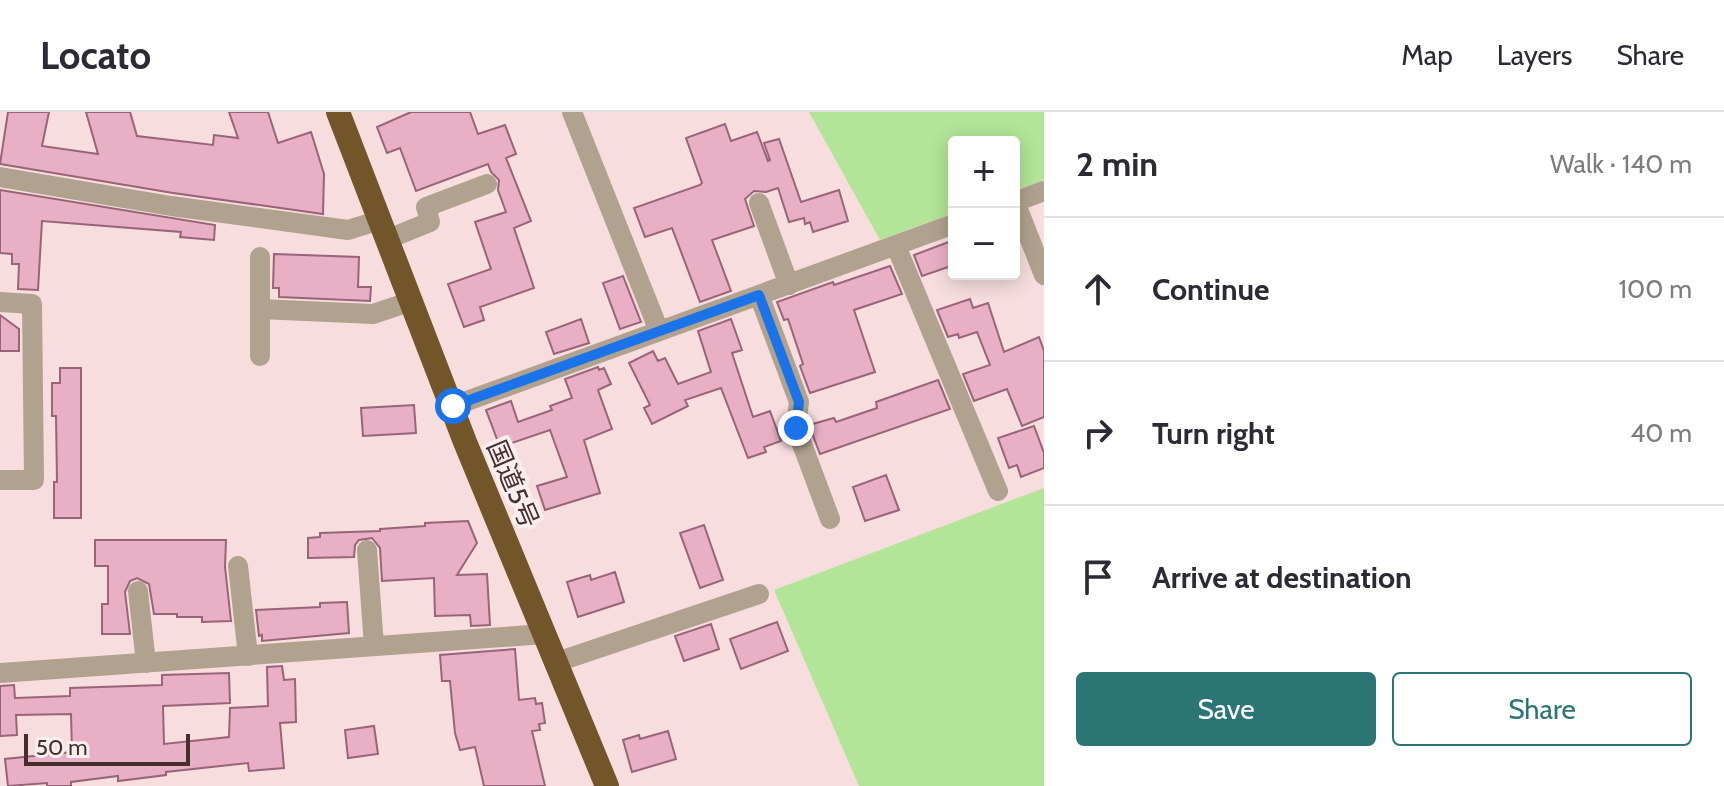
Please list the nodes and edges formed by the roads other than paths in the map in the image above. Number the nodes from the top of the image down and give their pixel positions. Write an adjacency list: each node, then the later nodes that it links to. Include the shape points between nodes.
1 (338, 112): 10 (highway, 国道5号)
2 (572, 112): 19 (street)
3 (0, 177): 10 (street, via 348,230)
4 (487, 184): 10 (street, via 426,207 430,222)
5 (1044, 191): 6 (street)
6 (1020, 200)
7 (759, 203): 14 (street)
8 (1017, 208): 13 (street)
9 (948, 226): 11 (street)
10 (384, 229): 16 (highway, 国道5号)
11 (896, 246): 14 (street); 23 (street)
12 (260, 257): 18 (street)
13 (1044, 275)
14 (789, 285): 15 (street)
15 (759, 295): 19 (street); 24 (street, via 799,402 796,428)
16 (412, 301): 18 (street, via 373,314); 21 (highway, 国道5号)
17 (0, 302): 22 (street, via 32,304 34,480)
18 (260, 309): 20 (street)
19 (659, 331): 21 (street)
20 (260, 356)
21 (453, 406): 29 (highway, 国道5号)
22 (0, 480)
23 (998, 491)
24 (830, 519)
25 (367, 550): 30 (street)
26 (238, 566): 31 (street)
27 (138, 591): 33 (street)
28 (759, 594): 32 (street)
29 (545, 634): 30 (street); 32 (highway, 国道5号)
30 (374, 646): 31 (street)
31 (248, 656): 33 (street)
32 (557, 662): 35 (highway, 国道5号)
33 (146, 663): 34 (street)
34 (0, 673)
35 (607, 786)

